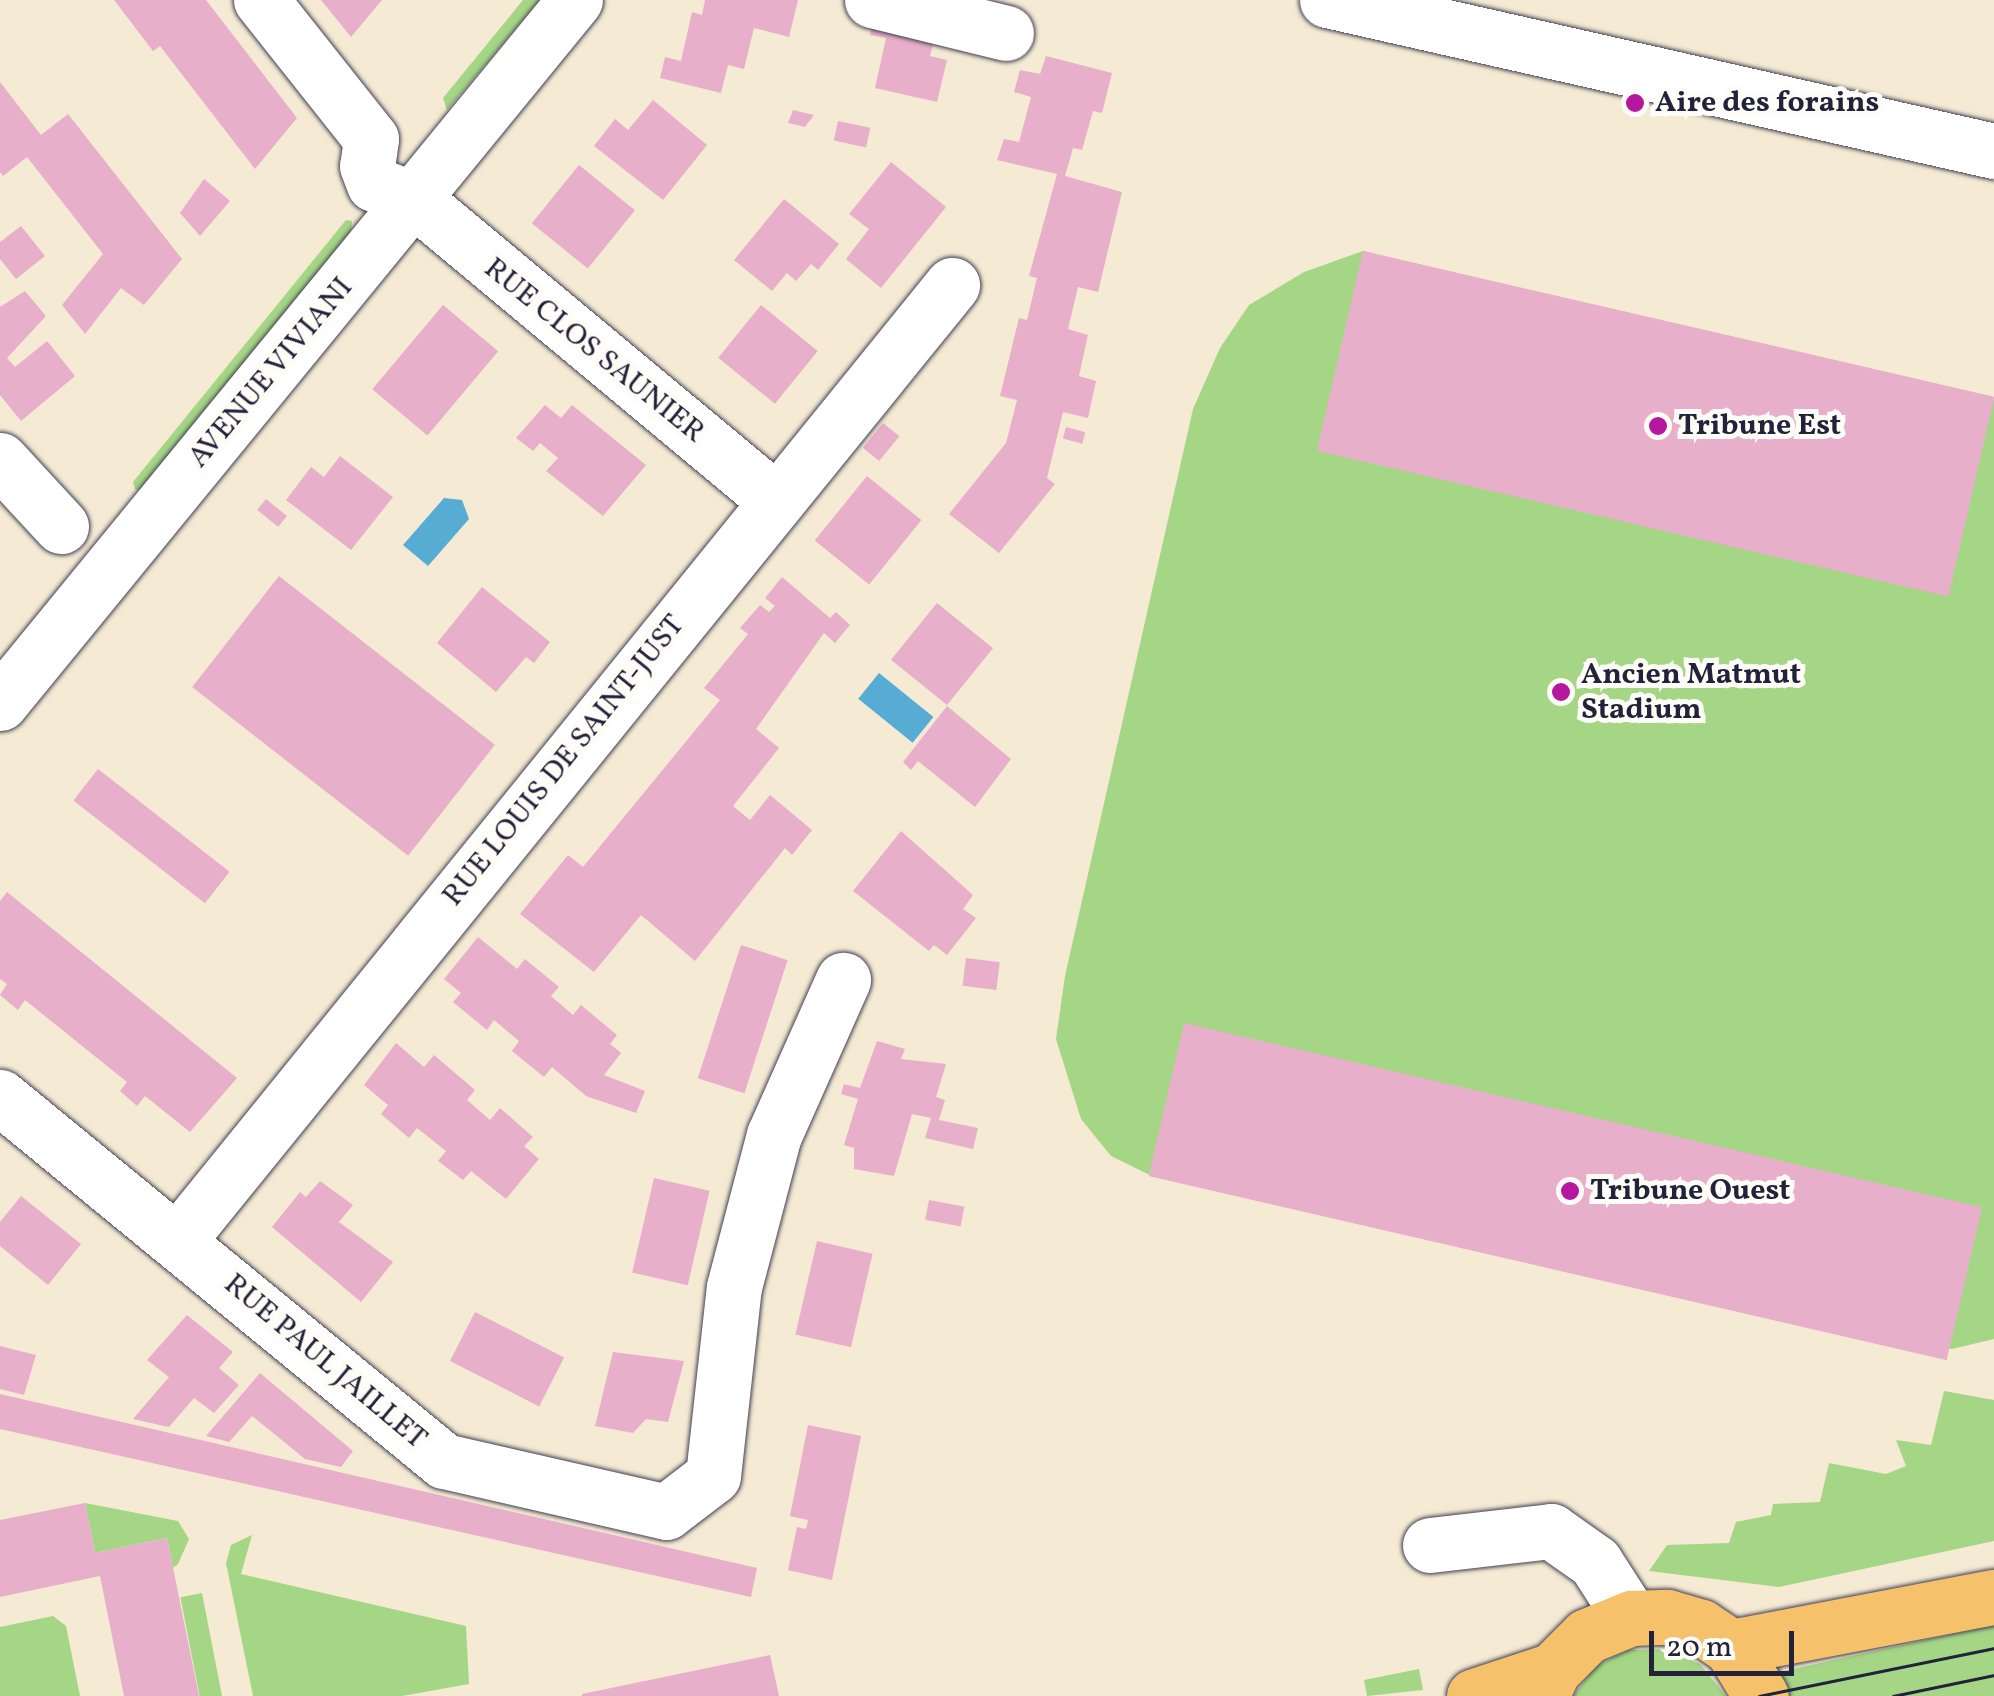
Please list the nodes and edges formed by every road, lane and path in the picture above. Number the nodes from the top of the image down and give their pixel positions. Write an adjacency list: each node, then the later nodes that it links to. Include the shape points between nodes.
1 (261, 0): 7 (street, via 371,139 374,184)
2 (575, 0): 7 (street, AVENUE VIVIANI)
3 (872, 0): 5 (street)
4 (1327, 0): 6 (street)
5 (1006, 33)
6 (1994, 151)
7 (415, 200): 10 (street, RUE CLOS SAUNIER); 11 (street, AVENUE VIVIANI)
8 (952, 286): 10 (street, RUE LOUIS DE SAINT-JUST)
9 (0, 460): 11 (street, via 61,526 66,561)
10 (775, 500): 15 (street, RUE LOUIS DE SAINT-JUST)
11 (112, 563): 12 (street, AVENUE VIVIANI)
12 (0, 704)
13 (843, 980): 15 (street, RUE PAUL JAILLET, via 774,1135 734,1287 713,1476 666,1512 444,1462)
14 (0, 1097): 15 (street, RUE PAUL JAILLET)
15 (179, 1239)
16 (1430, 1545): 18 (street, via 1551,1531 1595,1562)
17 (1994, 1598): 19 (main road)
18 (1631, 1618): 19 (main road, via 1667,1617 1701,1627); 20 (main road, via 1587,1636)
19 (1731, 1647): 22 (main road)
20 (1547, 1683): 21 (main road)
21 (1474, 1696)
22 (1762, 1696)

